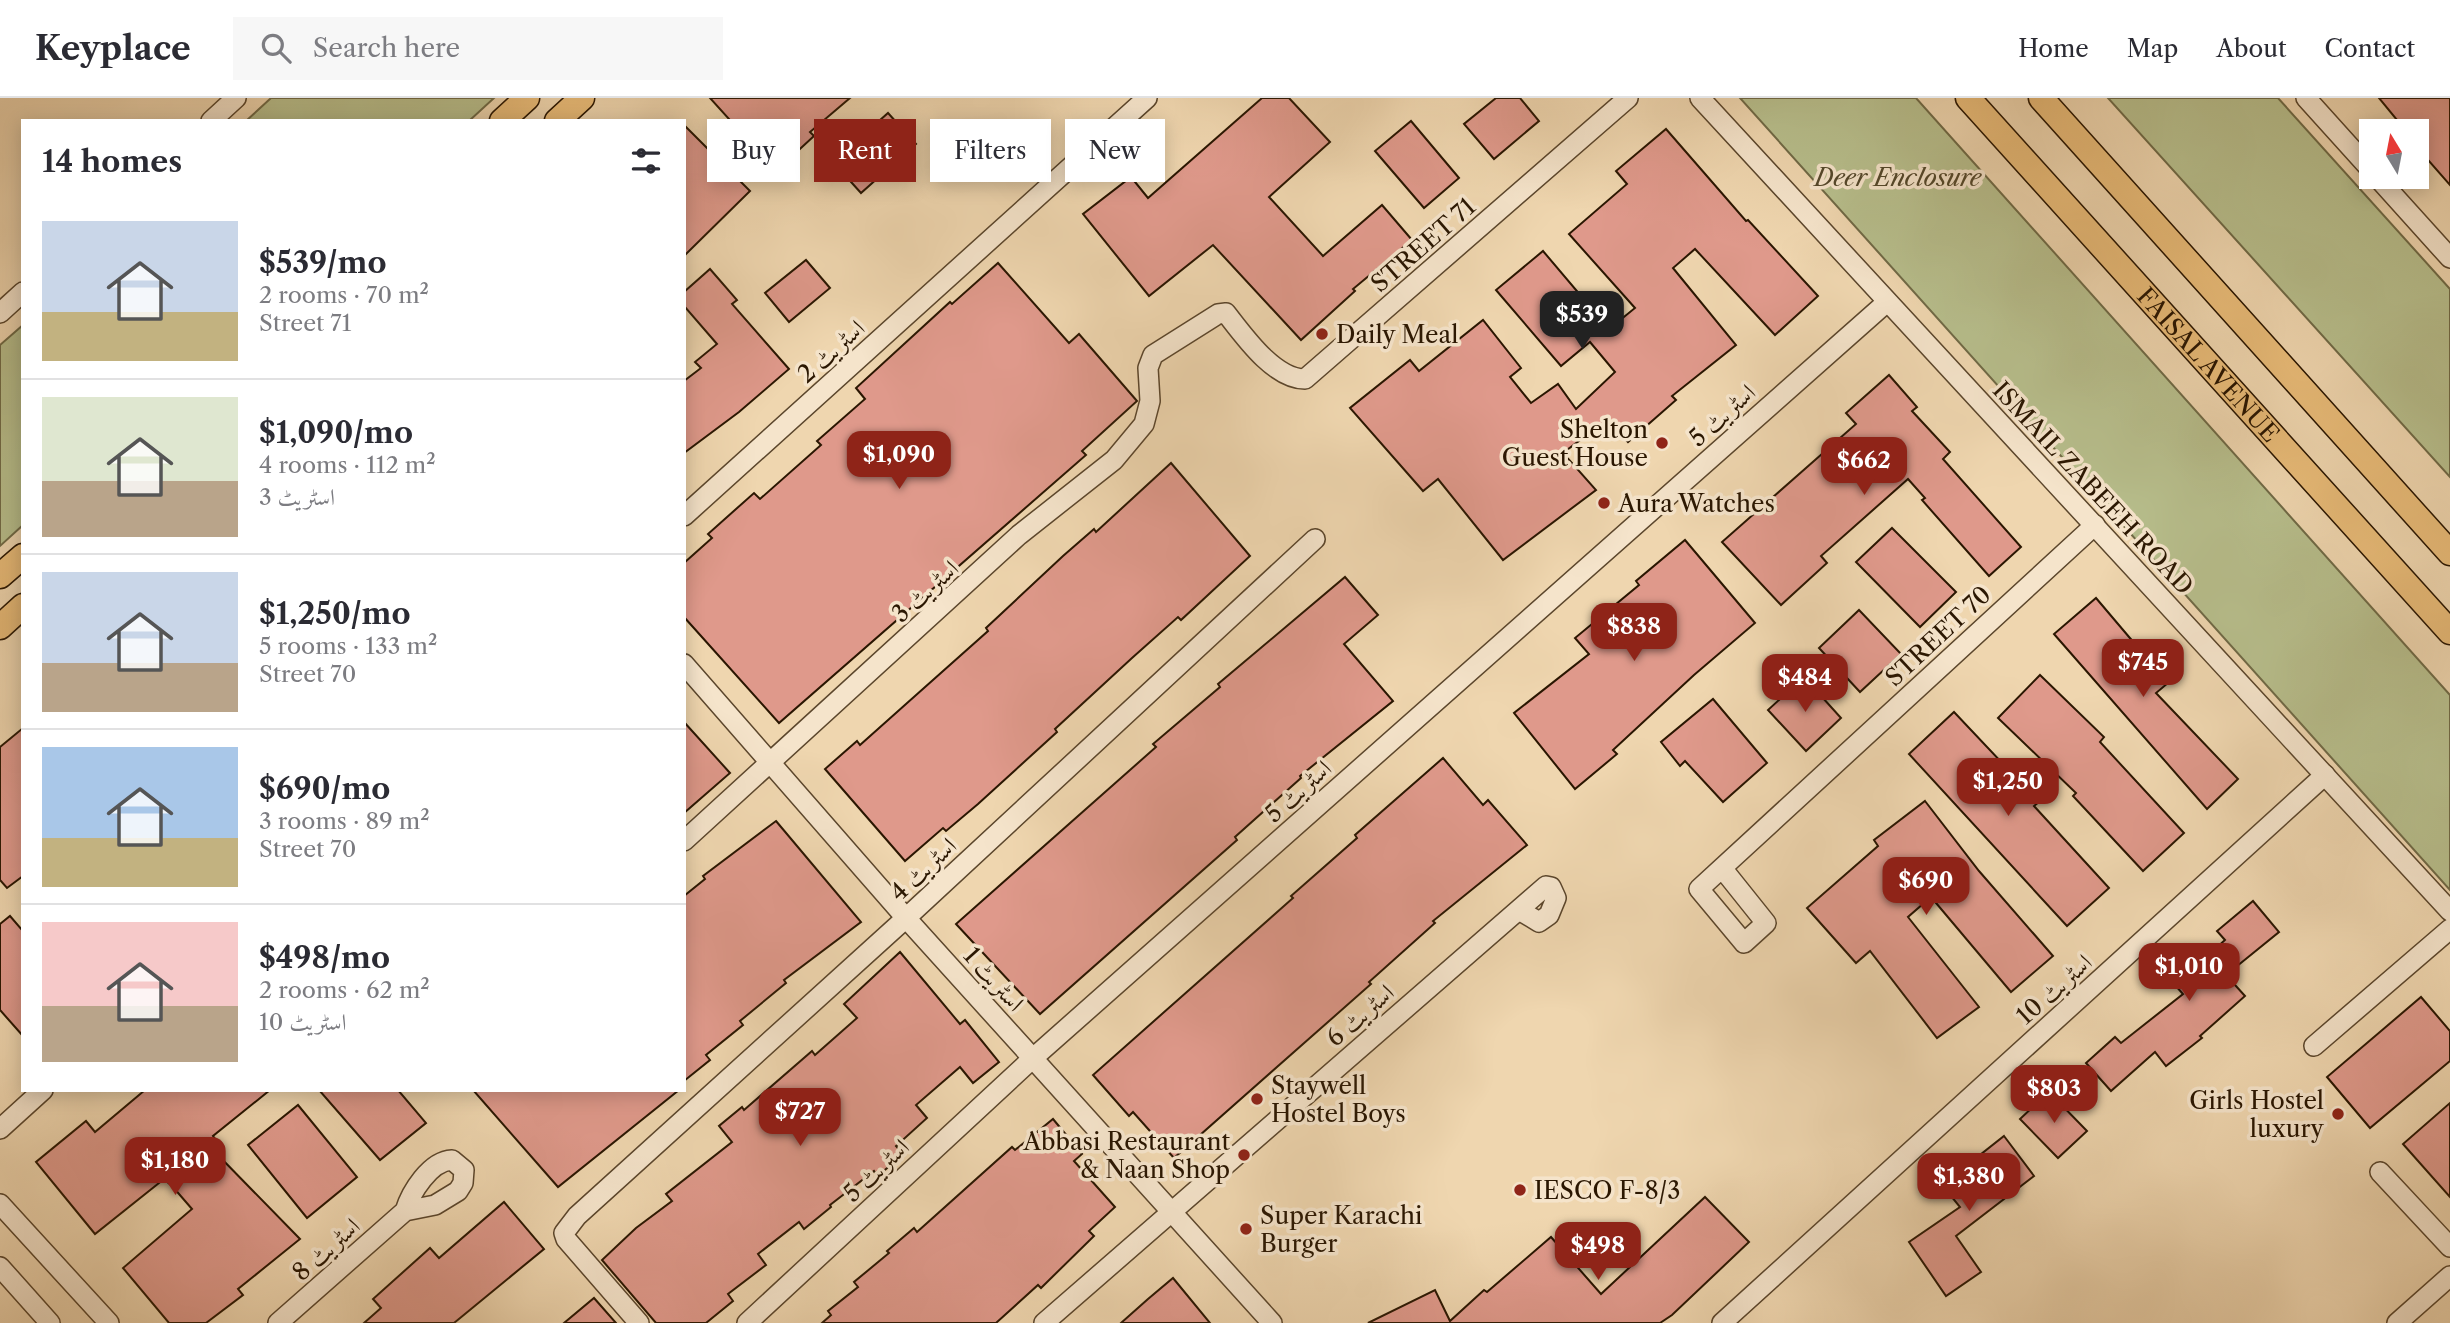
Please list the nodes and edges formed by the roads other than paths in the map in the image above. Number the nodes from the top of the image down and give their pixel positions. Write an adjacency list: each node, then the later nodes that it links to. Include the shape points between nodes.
1 (236, 98): 10 (street)
2 (527, 98): 11 (main road)
3 (582, 98): 12 (main road)
4 (1147, 98): 20 (street, اسٹریٹ 2)
5 (1628, 98): 19 (street, STREET 71, via 1305,379 1292,379 1275,366 1226,313)
6 (1700, 98): 17 (street, ISMAIL ZABEEH ROAD)
7 (1968, 98): 28 (main road, FAISAL AVENUE)
8 (2041, 98): 23 (main road)
9 (2315, 101): 13 (street)
10 (213, 119)
11 (504, 119)
12 (559, 119)
13 (2359, 155)
14 (2388, 189): 15 (street)
15 (2448, 253)
16 (21, 294): 18 (street)
17 (1887, 302): 21 (street, ISMAIL ZABEEH ROAD); 39 (street, اسٹریٹ 5)
18 (0, 313)
19 (1153, 355): 30 (street, اسٹریٹ 3, via 1144,424 1114,460 1019,535)
20 (686, 514)
21 (2095, 525): 31 (street, ISMAIL ZABEEH ROAD); 33 (street, STREET 70)
22 (1315, 539): 36 (street, اسٹریٹ 4)
23 (2450, 553)
24 (21, 557): 25 (main road)
25 (0, 576)
26 (21, 608): 27 (main road)
27 (0, 627)
28 (2450, 632)
29 (686, 666): 30 (street, اسٹریٹ 1)
30 (772, 762): 32 (street, اسٹریٹ 3); 36 (street, اسٹریٹ 1)
31 (2325, 775): 35 (street, ISMAIL ZABEEH ROAD); 56 (street, اسٹریٹ 10)
32 (686, 839)
33 (1722, 869)
34 (1518, 910): 44 (street, اسٹریٹ 6)
35 (2450, 911)
36 (906, 918): 39 (street, اسٹریٹ 1); 52 (street, اسٹریٹ 4, via 577,1216 564,1233)
37 (2450, 929): 38 (street)
38 (2314, 1046)
39 (1032, 1059): 44 (street, اسٹریٹ 1); 53 (street, اسٹریٹ 5)
40 (41, 1092): 41 (street)
41 (0, 1129)
42 (2380, 1172): 46 (street)
43 (0, 1204): 50 (street)
44 (1171, 1210): 54 (street, اسٹریٹ 6); 55 (street, اسٹریٹ 1)
45 (405, 1211): 51 (street, اسٹریٹ 8)
46 (2450, 1247)
47 (0, 1267): 49 (street)
48 (2450, 1276): 57 (street)
49 (50, 1323)
50 (109, 1323)
51 (278, 1323)
52 (639, 1323)
53 (747, 1323)
54 (1044, 1323)
55 (1272, 1323)
56 (1722, 1323)
57 (2397, 1323)

